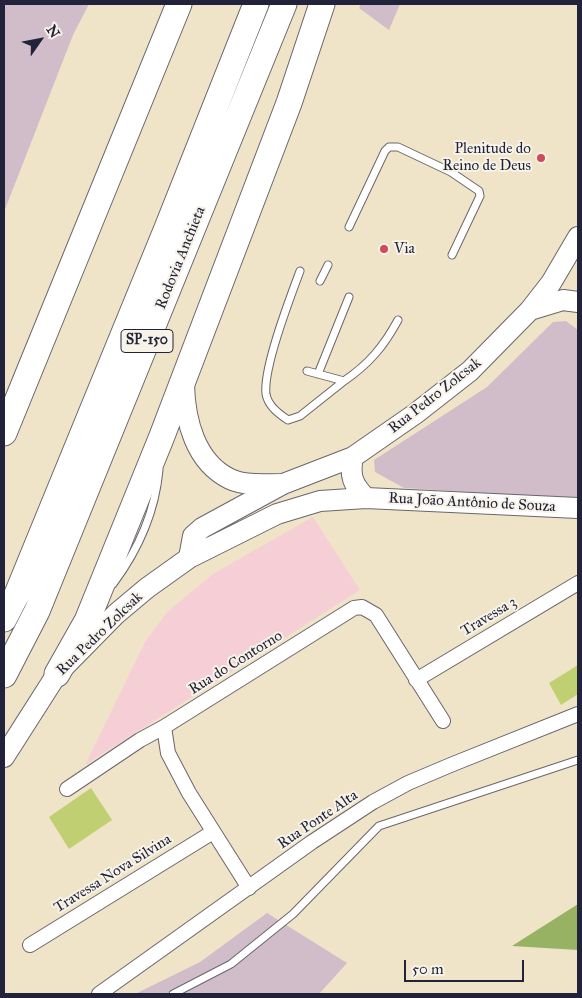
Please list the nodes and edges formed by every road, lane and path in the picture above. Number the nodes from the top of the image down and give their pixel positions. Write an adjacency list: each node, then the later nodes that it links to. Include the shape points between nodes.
1 (179, 4): 19 (highway)
2 (256, 4): 26 (highway, Rodovia Anchieta / SP-150, via 168,228)
3 (284, 4): 28 (highway, Rodovia Anchieta / SP-150, via 37,611)
4 (322, 4): 17 (highway, via 289,103)
5 (349, 227): 7 (lane, via 385,151 398,147 451,172 479,190 480,196)
6 (578, 237): 13 (main road, via 551,283)
7 (452, 255)
8 (328, 265): 10 (lane)
9 (300, 271): 18 (lane, via 268,376 266,396 275,412 288,420 300,416)
10 (320, 281)
11 (349, 297): 16 (lane)
12 (578, 302): 13 (main road, Rua Pedro Zolcsak, via 563,300)
13 (530, 310): 20 (main road, Rua Pedro Zolcsak, via 470,371)
14 (398, 320): 18 (lane, via 382,348 364,367)
15 (307, 371): 16 (lane)
16 (318, 374): 18 (lane)
17 (184, 378): 21 (main road, via 184,409 188,425 195,442 215,467 230,479); 27 (highway, via 86,621)
18 (344, 381)
19 (4, 432)
20 (352, 458): 21 (main road, Rua Pedro Zolcsak); 22 (main road, via 352,480)
21 (282, 484): 24 (main road, via 202,528 193,536)
22 (366, 498): 23 (main road, Rua João Antônio de Souza); 24 (main road, Rua Pedro Zolcsak, via 300,505)
23 (578, 508)
24 (189, 558): 27 (main road, Rua Pedro Zolcsak, via 116,614)
25 (578, 583): 29 (street, Travessa 3)
26 (4, 619)
27 (57, 674): 33 (main road, Rua Pedro Zolcsak)
28 (4, 675)
29 (416, 680): 31 (street, Rua do Contorno); 32 (street, Rua do Contorno, via 376,615 362,607 354,608)
30 (578, 714): 37 (street, Rua Ponte Alta, via 408,783 336,826)
31 (443, 722)
32 (164, 727): 35 (street, Rua do Contorno); 36 (street, via 168,753)
33 (4, 757)
34 (578, 760): 40 (lane, via 378,826 293,914 231,964)
35 (67, 789)
36 (213, 832): 37 (street); 38 (street, Travessa Nova Silvina)
37 (249, 888): 39 (street, Rua Ponte Alta)
38 (30, 945)
39 (99, 994)
40 (173, 994)

